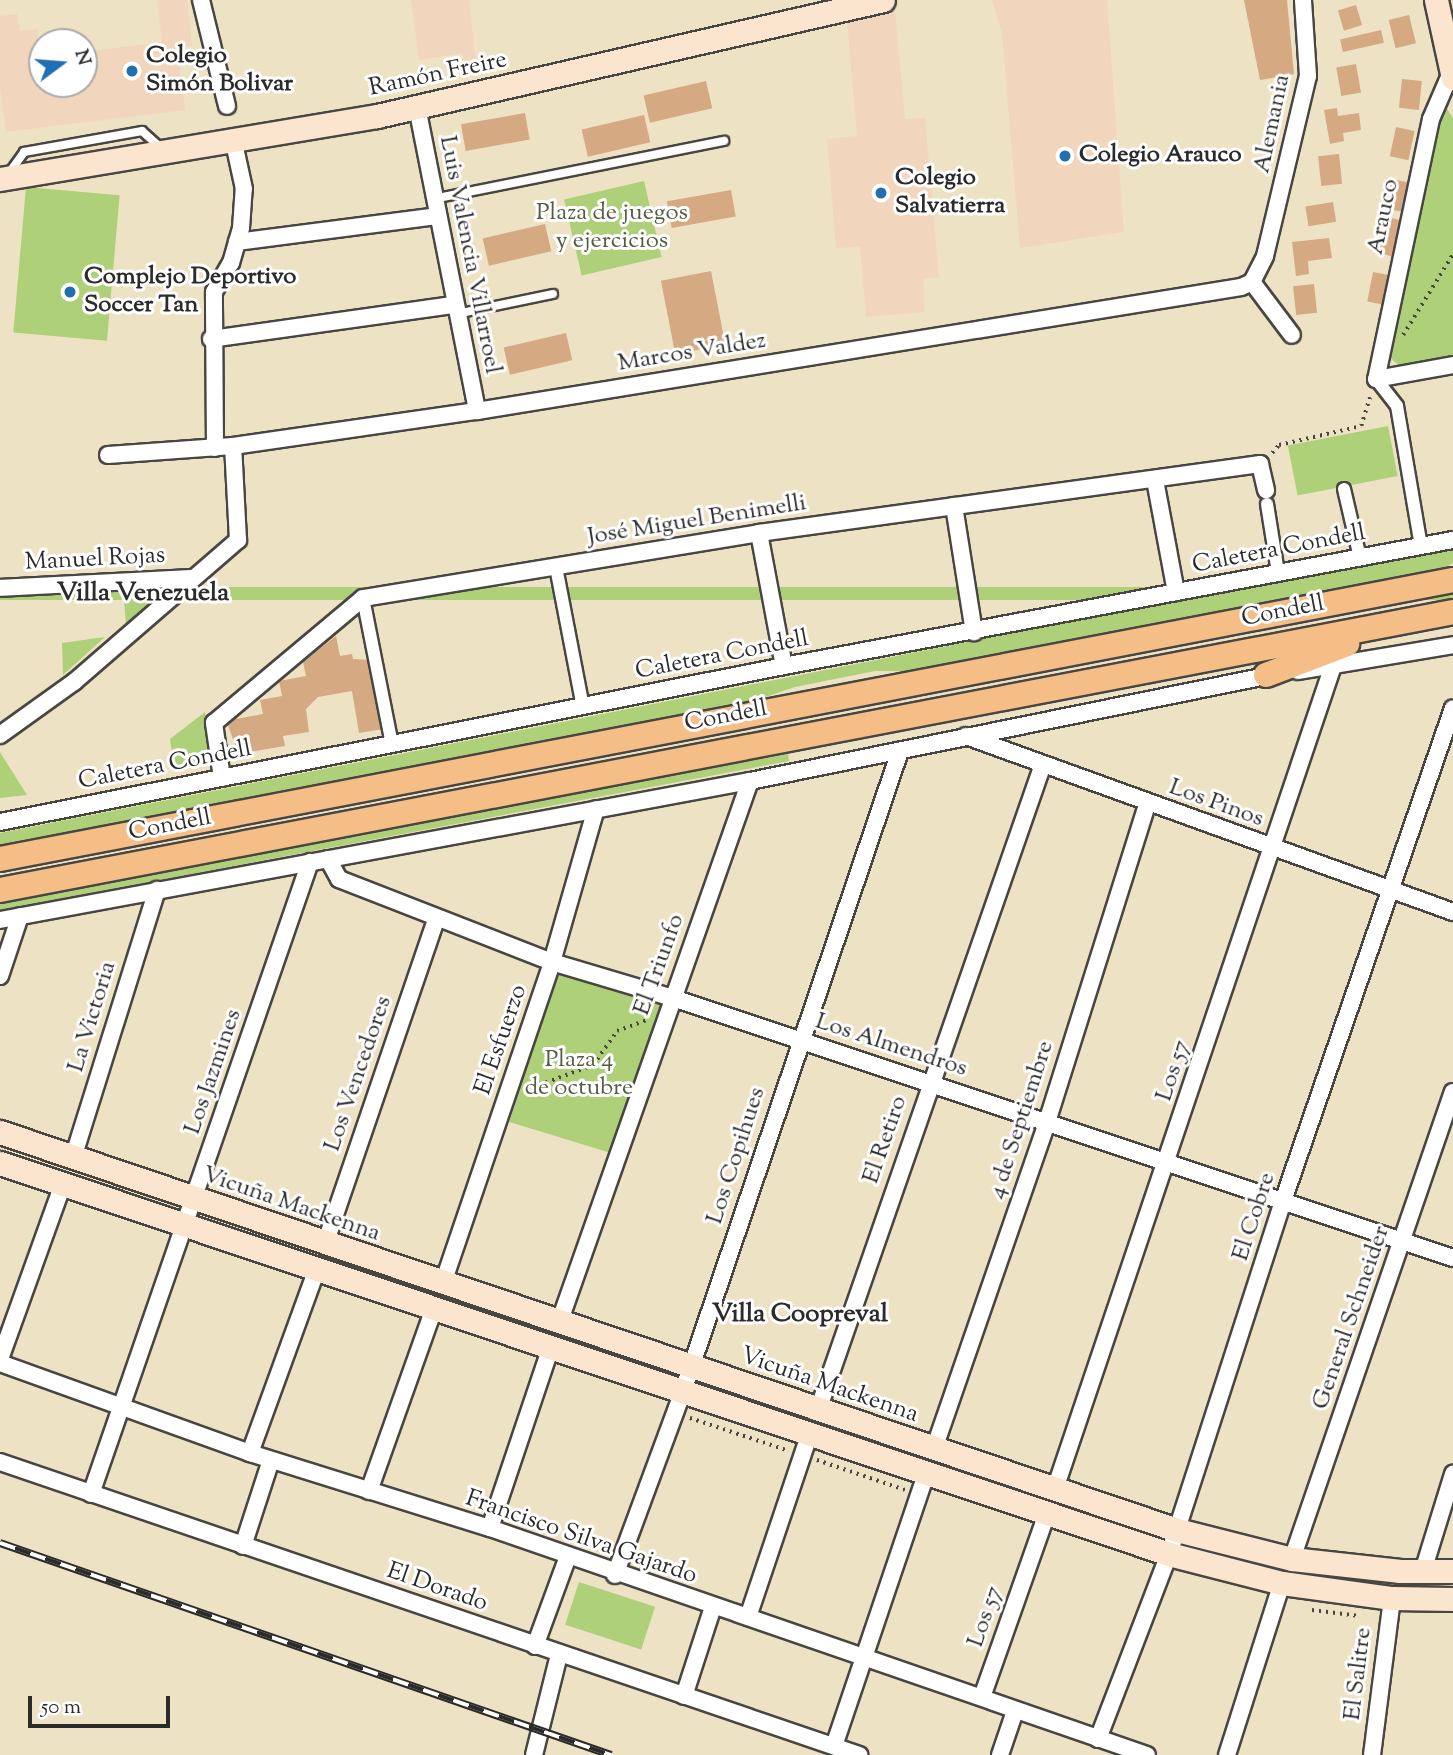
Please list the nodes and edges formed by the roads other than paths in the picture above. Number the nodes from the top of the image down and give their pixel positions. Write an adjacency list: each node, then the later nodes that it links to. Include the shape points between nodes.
1 (201, 0): 7 (street)
2 (883, 0): 5 (main road, Ramón Freire)
3 (1303, 0): 14 (street, Alemania, via 1308,76 1265,256)
4 (1436, 0): 6 (main road, Arauco)
5 (829, 7): 8 (main road, Ramón Freire)
6 (1452, 71): 20 (street, Arauco, via 1431,119)
7 (227, 106)
8 (416, 107): 10 (main road, Ramón Freire); 12 (street, Luis Valencia Villarroel)
9 (724, 142): 12 (lane)
10 (234, 143): 11 (main road, Ramón Freire); 13 (street, via 244,189)
11 (3, 179)
12 (434, 208): 13 (street); 16 (street, Luis Valencia Villarroel)
13 (237, 242): 18 (street, via 214,292)
14 (1252, 282): 17 (street); 21 (street, Marcos Valdez, via 1220,292)
15 (553, 294): 16 (lane)
16 (455, 309): 18 (street); 21 (street, Luis Valencia Villarroel)
17 (1292, 335)
18 (211, 340): 23 (street)
19 (1453, 365): 20 (street)
20 (1376, 379): 31 (street, via 1397,406)
21 (477, 411): 22 (street, Marcos Valdez)
22 (233, 446): 23 (street, Marcos Valdez); 35 (street, via 238,540)
23 (215, 448): 24 (street, Marcos Valdez)
24 (108, 455)
25 (1155, 480): 27 (street, José Miguel Benimelli, via 1260,464); 28 (street, José Miguel Benimelli); 38 (street)
26 (1344, 489): 32 (street)
27 (1266, 497): 34 (street)
28 (954, 506): 29 (street, José Miguel Benimelli); 42 (street)
29 (759, 533): 33 (street, José Miguel Benimelli); 44 (street)
30 (1453, 540): 31 (street, Caletera Condell)
31 (1421, 546): 32 (street, Caletera Condell)
32 (1360, 558): 34 (street, Caletera Condell)
33 (556, 567): 39 (street, José Miguel Benimelli); 47 (street)
34 (1278, 573): 38 (street, Caletera Condell)
35 (193, 578): 37 (street, Manuel Rojas); 49 (street, via 74,682)
36 (1453, 580): 60 (main road, Condell)
37 (0, 588)
38 (1176, 592): 42 (street, Caletera Condell)
39 (363, 598): 51 (street); 54 (street, via 214,723)
40 (1453, 612): 41 (main road, Condell)
41 (1407, 621): 46 (main road); 63 (main road, Condell)
42 (974, 632): 44 (street, Caletera Condell)
43 (1453, 645): 45 (street)
44 (784, 666): 47 (street, Caletera Condell)
45 (1333, 666): 46 (street); 59 (street, Los 57)
46 (1266, 675): 50 (street)
47 (583, 707): 51 (street, Caletera Condell)
48 (1453, 708): 65 (street, El Cobre)
49 (0, 735)
50 (966, 736): 52 (street); 53 (street, Los Pinos)
51 (391, 744): 54 (street, Caletera Condell)
52 (900, 751): 55 (street); 73 (street, Los Copihues)
53 (1042, 767): 56 (street, Los Pinos); 74 (street, El Retiro)
54 (222, 778): 58 (street, Caletera Condell)
55 (750, 781): 57 (street); 72 (street, El Triunfo)
56 (1147, 804): 59 (street, Los Pinos); 76 (street, 4 de Septiembre)
57 (596, 809): 61 (street); 70 (street, El Esfuerzo)
58 (0, 822)
59 (1271, 848): 65 (street, Los Pinos); 79 (street, Los 57)
60 (0, 859)
61 (328, 859): 62 (street); 69 (street, Los Almendros, via 339,879)
62 (310, 862): 64 (street); 82 (street, Los Jazmines)
63 (0, 890)
64 (157, 890): 67 (street); 78 (street, La Victoria)
65 (1390, 891): 66 (street, Los Pinos); 83 (street, El Cobre)
66 (1453, 912)
67 (20, 916): 68 (street); 71 (street)
68 (0, 920)
69 (436, 920): 70 (street, Los Almendros); 86 (street, Los Vencedores)
70 (552, 962): 72 (street, Los Almendros); 89 (street, El Esfuerzo)
71 (0, 976)
72 (670, 1005): 73 (street, Los Almendros); 91 (street, El Triunfo)
73 (800, 1040): 74 (street, Los Almendros); 94 (street, Los Copihues)
74 (929, 1083): 76 (street, Los Almendros); 97 (street, El Retiro)
75 (1453, 1092): 85 (street, General Schneider)
76 (1047, 1122): 79 (street, Los Almendros); 99 (street, 4 de Septiembre)
77 (0, 1132): 78 (main road, Vicuña Mackenna)
78 (73, 1158): 82 (main road, Vicuña Mackenna)
79 (1168, 1161): 83 (street, Los Almendros); 105 (street, Los 57)
80 (0, 1163): 81 (main road, Vicuña Mackenna)
81 (64, 1184): 84 (main road, Vicuña Mackenna); 93 (street)
82 (195, 1200): 84 (street, Los Jazmines); 86 (main road, Vicuña Mackenna)
83 (1283, 1201): 85 (street, Los Almendros); 110 (street, El Cobre)
84 (186, 1225): 88 (main road, Vicuña Mackenna); 96 (street, Los Jazmines)
85 (1403, 1240): 87 (street, Los Almendros); 114 (street, General Schneider)
86 (325, 1244): 89 (main road, Vicuña Mackenna)
87 (1453, 1258)
88 (317, 1269): 90 (main road, Vicuña Mackenna); 100 (street)
89 (443, 1283): 91 (main road, Vicuña Mackenna)
90 (434, 1308): 92 (main road, Vicuña Mackenna); 106 (street)
91 (559, 1323): 94 (main road, Vicuña Mackenna)
92 (551, 1347): 95 (main road, Vicuña Mackenna); 109 (street)
93 (0, 1361): 96 (street, Francisco Silva Gajardo)
94 (691, 1367): 95 (street, Los Copihues); 97 (main road, Vicuña Mackenna)
95 (683, 1391): 98 (main road, Vicuña Mackenna); 117 (street, Los Copihues)
96 (121, 1405): 100 (street, Francisco Silva Gajardo); 107 (street, Los Jazmines)
97 (818, 1410): 99 (main road, Vicuña Mackenna)
98 (810, 1433): 103 (main road, Vicuña Mackenna); 122 (street)
99 (934, 1449): 105 (main road, Vicuña Mackenna)
100 (250, 1453): 101 (street, Francisco Silva Gajardo)
101 (271, 1460): 106 (street, Francisco Silva Gajardo); 111 (street)
102 (0, 1462): 107 (street, El Dorado)
103 (927, 1472): 108 (main road, Vicuña Mackenna); 125 (street)
104 (1453, 1474): 115 (street)
105 (1055, 1489): 110 (main road, Vicuña Mackenna)
106 (369, 1491): 109 (street, Francisco Silva Gajardo)
107 (91, 1494): 111 (street, El Dorado)
108 (1047, 1513): 112 (main road, Vicuña Mackenna); 127 (street, Los 57)
109 (490, 1528): 113 (street, Francisco Silva Gajardo)
110 (1177, 1530): 112 (street, El Cobre); 114 (main road, Vicuña Mackenna)
111 (243, 1546): 123 (street, El Dorado)
112 (1169, 1553): 118 (main road, Vicuña Mackenna); 129 (street, El Cobre)
113 (568, 1559): 117 (street, Francisco Silva Gajardo); 123 (street)
114 (1292, 1559): 115 (main road, Vicuña Mackenna)
115 (1423, 1571): 116 (main road, Vicuña Mackenna)
116 (1453, 1571)
117 (615, 1575): 121 (street, Francisco Silva Gajardo)
118 (1283, 1583): 119 (main road, Vicuña Mackenna); 135 (street)
119 (1392, 1598): 120 (main road, Vicuña Mackenna); 136 (street, El Salitre)
120 (1453, 1598)
121 (713, 1608): 122 (street, Francisco Silva Gajardo); 126 (street)
122 (748, 1618): 125 (street, Francisco Silva Gajardo)
123 (536, 1646): 124 (street, El Dorado)
124 (558, 1655): 126 (street, El Dorado); 131 (street)
125 (866, 1655): 127 (street, Francisco Silva Gajardo); 130 (street)
126 (684, 1696): 130 (street, El Dorado)
127 (982, 1697): 128 (street, Francisco Silva Gajardo)
128 (1015, 1711): 129 (street, Francisco Silva Gajardo); 133 (street)
129 (1098, 1739): 134 (street, Francisco Silva Gajardo)
130 (834, 1746): 132 (street, El Dorado)
131 (534, 1755)
132 (859, 1755)
133 (1000, 1755)
134 (1147, 1755)
135 (1227, 1755)
136 (1372, 1755)

